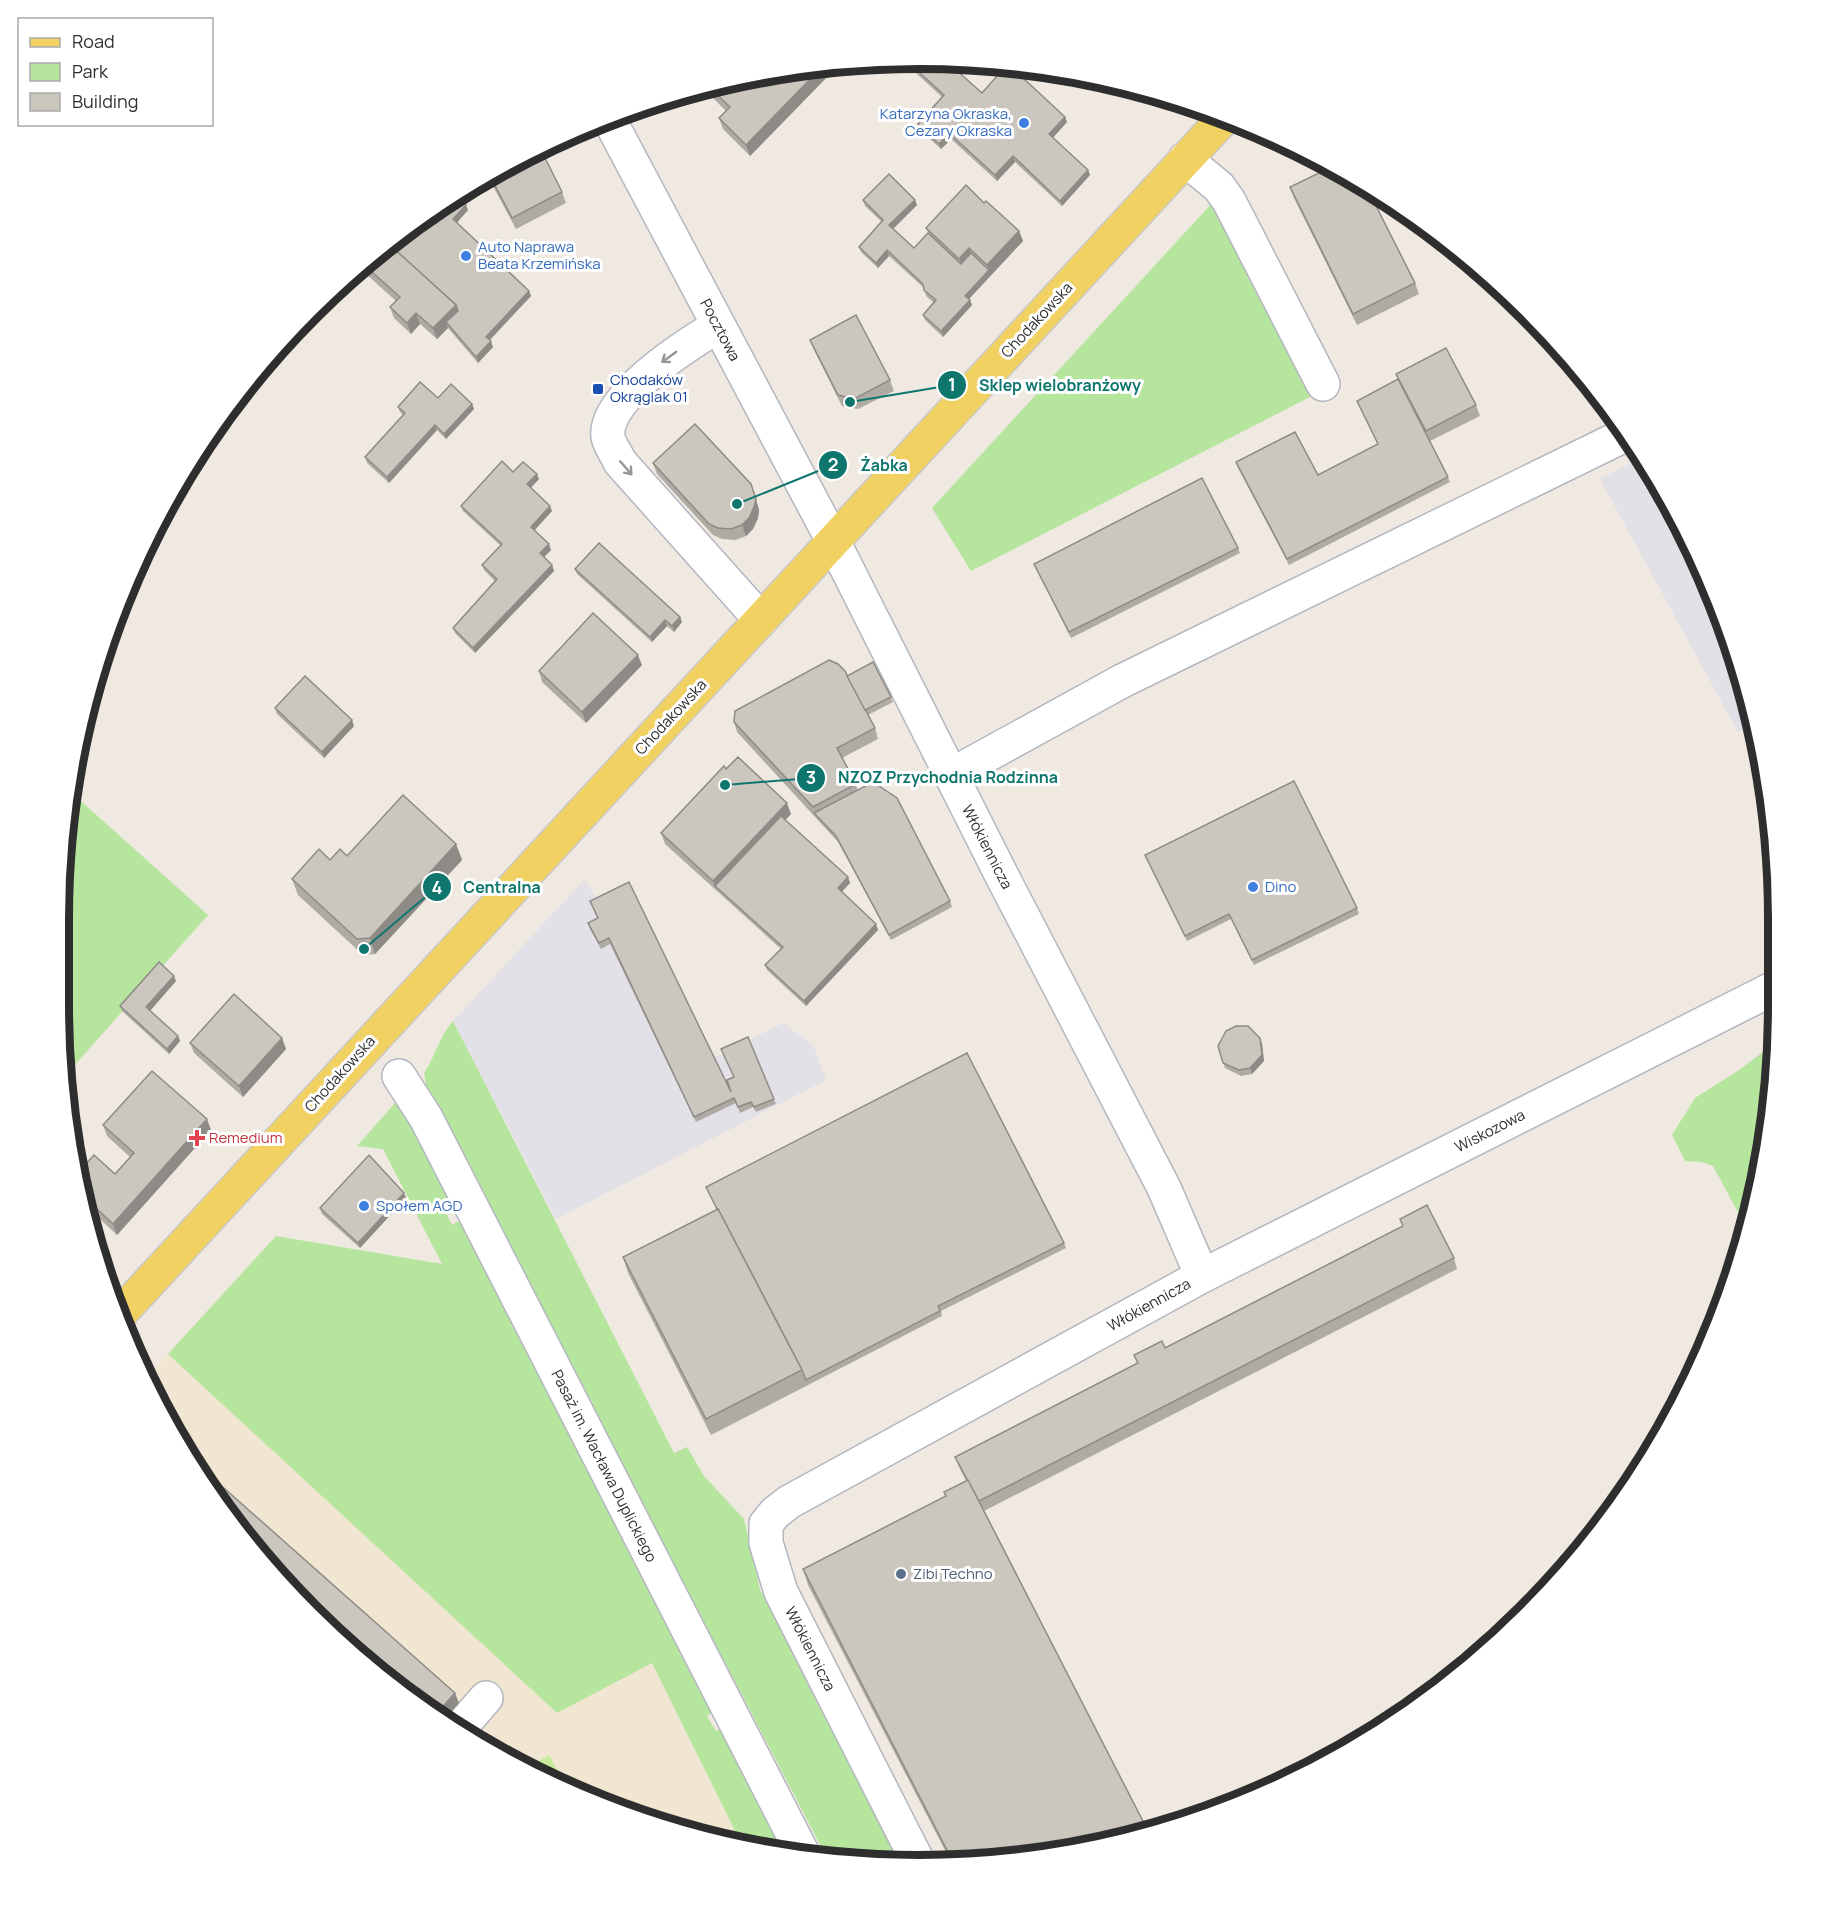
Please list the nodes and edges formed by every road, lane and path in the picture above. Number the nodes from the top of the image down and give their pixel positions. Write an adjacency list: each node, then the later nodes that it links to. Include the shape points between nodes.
1 (1218, 124): 3 (main road, Chodakowska)
2 (613, 126): 4 (street, Pocztowa)
3 (1185, 159): 5 (street, via 1219,187 1229,201); 7 (main road, Chodakowska)
4 (718, 326): 7 (street, Pocztowa); 8 (street, one-way to 8, via 665,359 631,393 612,416 608,437 620,462)
5 (1323, 384)
6 (1619, 438): 9 (street, via 1122,681)
7 (833, 541): 8 (main road, Chodakowska); 9 (street, Włókiennicza)
8 (761, 620): 13 (main road, Chodakowska)
9 (951, 775): 12 (street, Włókiennicza, via 1164,1188)
10 (1768, 991): 12 (street, Wiskozowa)
11 (399, 1076): 16 (street, Pasaż im. Wacława Duplickiego, via 426,1118)
12 (1202, 1276): 17 (street, Włókiennicza, via 789,1502 766,1524 766,1543 781,1592)
13 (125, 1308)
14 (486, 1698): 15 (street)
15 (464, 1723)
16 (799, 1847)
17 (914, 1855)

